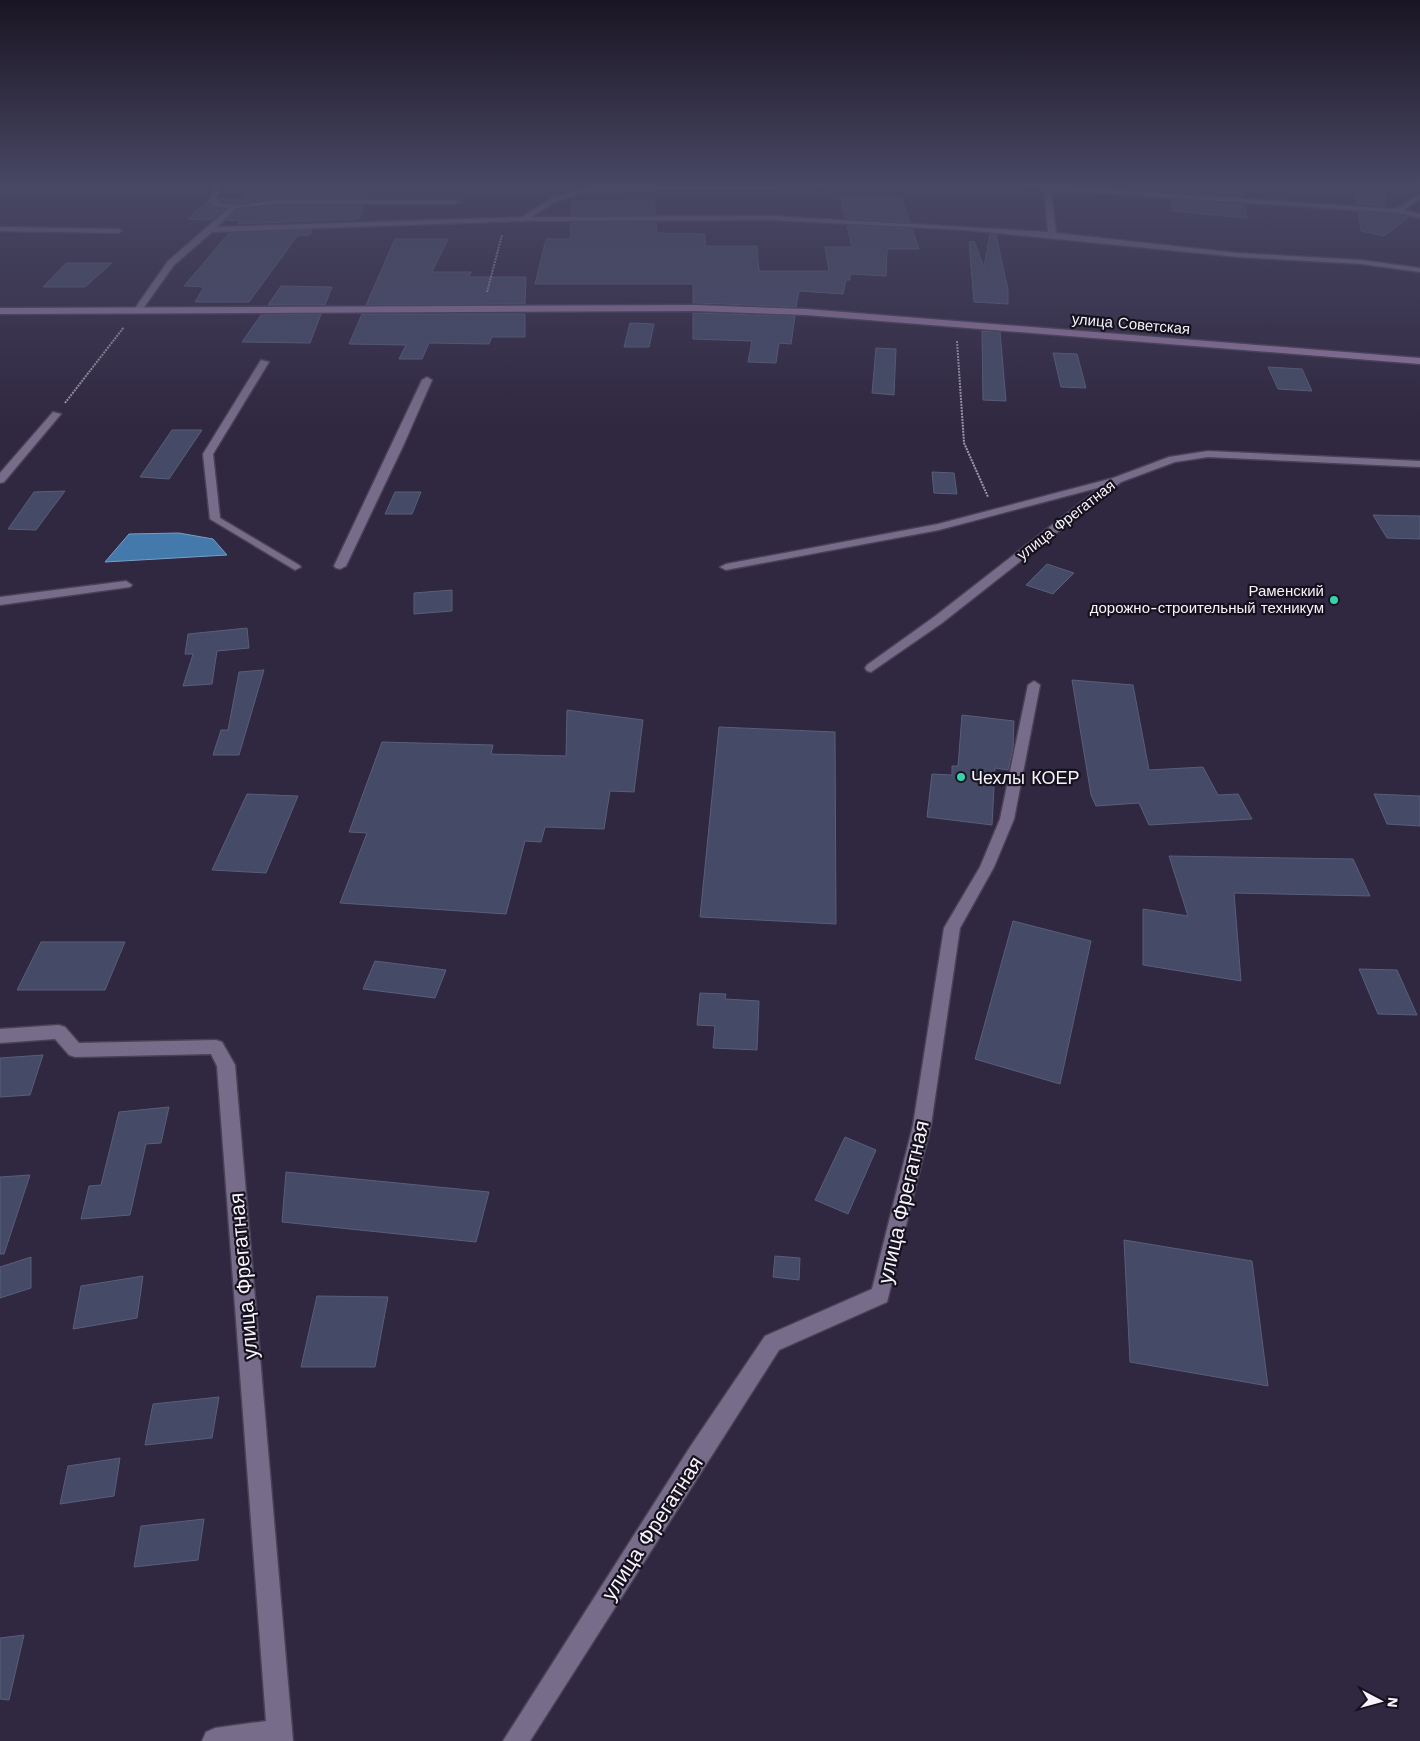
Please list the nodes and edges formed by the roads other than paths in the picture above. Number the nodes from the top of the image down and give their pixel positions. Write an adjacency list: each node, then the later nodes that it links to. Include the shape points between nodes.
1 (169, 267): 5 (street)
2 (1400, 267): 3 (street)
3 (1420, 270)
4 (0, 311): 5 (street, улица Советская)
5 (137, 311): 6 (street, улица Советская, via 704,308 806,312)
6 (1420, 361)
7 (264, 362): 14 (street, via 208,454 215,519)
8 (427, 380): 13 (street, via 400,444)
9 (56, 414): 11 (street)
10 (1420, 464): 12 (street, улица Фрегатная, via 1208,454 1174,459)
11 (0, 480)
12 (1117, 480): 15 (street, via 939,527); 18 (street, улица Фрегатная, via 938,620)
13 (340, 566)
14 (296, 567)
15 (726, 567)
16 (126, 586): 17 (street)
17 (0, 601)
18 (871, 668)
19 (1034, 685): 23 (street, улица Фрегатная, via 1007,819 987,867 952,928 922,1125 880,1295 772,1344)
20 (0, 1036): 21 (street, улица Фрегатная, via 60,1032 75,1050 216,1047 226,1065)
21 (279, 1736): 22 (street, улица Фрегатная)
22 (215, 1741)
23 (516, 1741)

